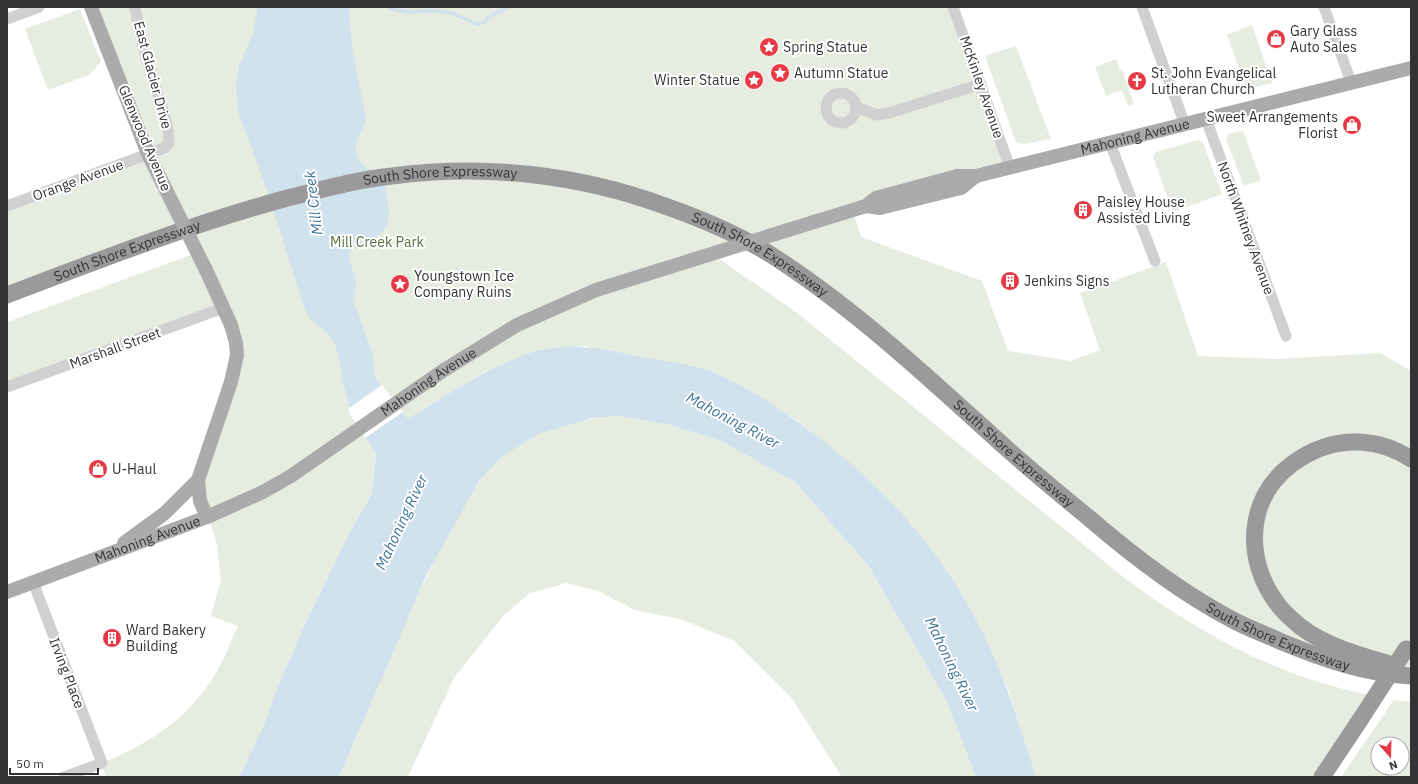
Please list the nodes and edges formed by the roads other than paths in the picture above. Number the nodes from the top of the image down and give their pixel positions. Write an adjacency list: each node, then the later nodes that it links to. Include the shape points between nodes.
1 (39, 7): 7 (street)
2 (91, 7): 15 (main road, Glenwood Avenue)
3 (135, 7): 15 (street, East Glacier Drive, via 143,49 169,134 169,143 164,148)
4 (954, 7): 10 (street, McKinley Avenue)
5 (1142, 7): 13 (street)
6 (1324, 7): 9 (street)
7 (7, 19)
8 (1411, 68): 9 (main road, Mahoning Avenue)
9 (1351, 82): 12 (main road, Mahoning Avenue)
10 (981, 84): 11 (street, via 889,113 877,114); 16 (street, McKinley Avenue)
11 (856, 107)
12 (1206, 119): 13 (main road, Mahoning Avenue); 21 (street, North Whitney Avenue)
13 (1185, 125): 14 (main road, Mahoning Avenue)
14 (1110, 143): 16 (main road, Mahoning Avenue); 18 (street)
15 (148, 154): 17 (street, Orange Avenue); 20 (main road, Glenwood Avenue, bridge)
16 (1010, 168): 25 (main road, Mahoning Avenue, bridge, via 976,176 957,176 876,198 866,206 596,290 532,317 472,351 291,476 263,492)
17 (7, 206)
18 (1155, 261)
19 (7, 295): 31 (highway, South Shore Expressway, via 163,236 335,185 393,176 485,171 547,175 604,186 650,200 747,240 829,295 1108,534 1177,587 1236,622 1318,657 1366,670)
20 (223, 308): 22 (street, Marshall Street); 24 (main road, Glenwood Avenue, via 236,343 235,368)
21 (1286, 336)
22 (7, 387)
23 (1411, 459): 30 (highway, via 1393,449 1367,443 1338,443 1309,452 1285,469 1274,481 1263,498 1253,532 1257,562 1266,587 1279,607 1303,628 1361,656)
24 (198, 480): 25 (main road, Glenwood Avenue, via 200,501); 26 (main road, via 165,513)
25 (207, 517): 26 (main road, Mahoning Avenue)
26 (105, 556): 27 (main road, Mahoning Avenue)
27 (33, 582): 28 (main road, Mahoning Avenue); 32 (street, Irving Place, via 102,763)
28 (7, 592)
29 (1408, 645): 33 (highway, bridge)
30 (1411, 670)
31 (1411, 676)
32 (64, 777)
33 (1322, 777)

